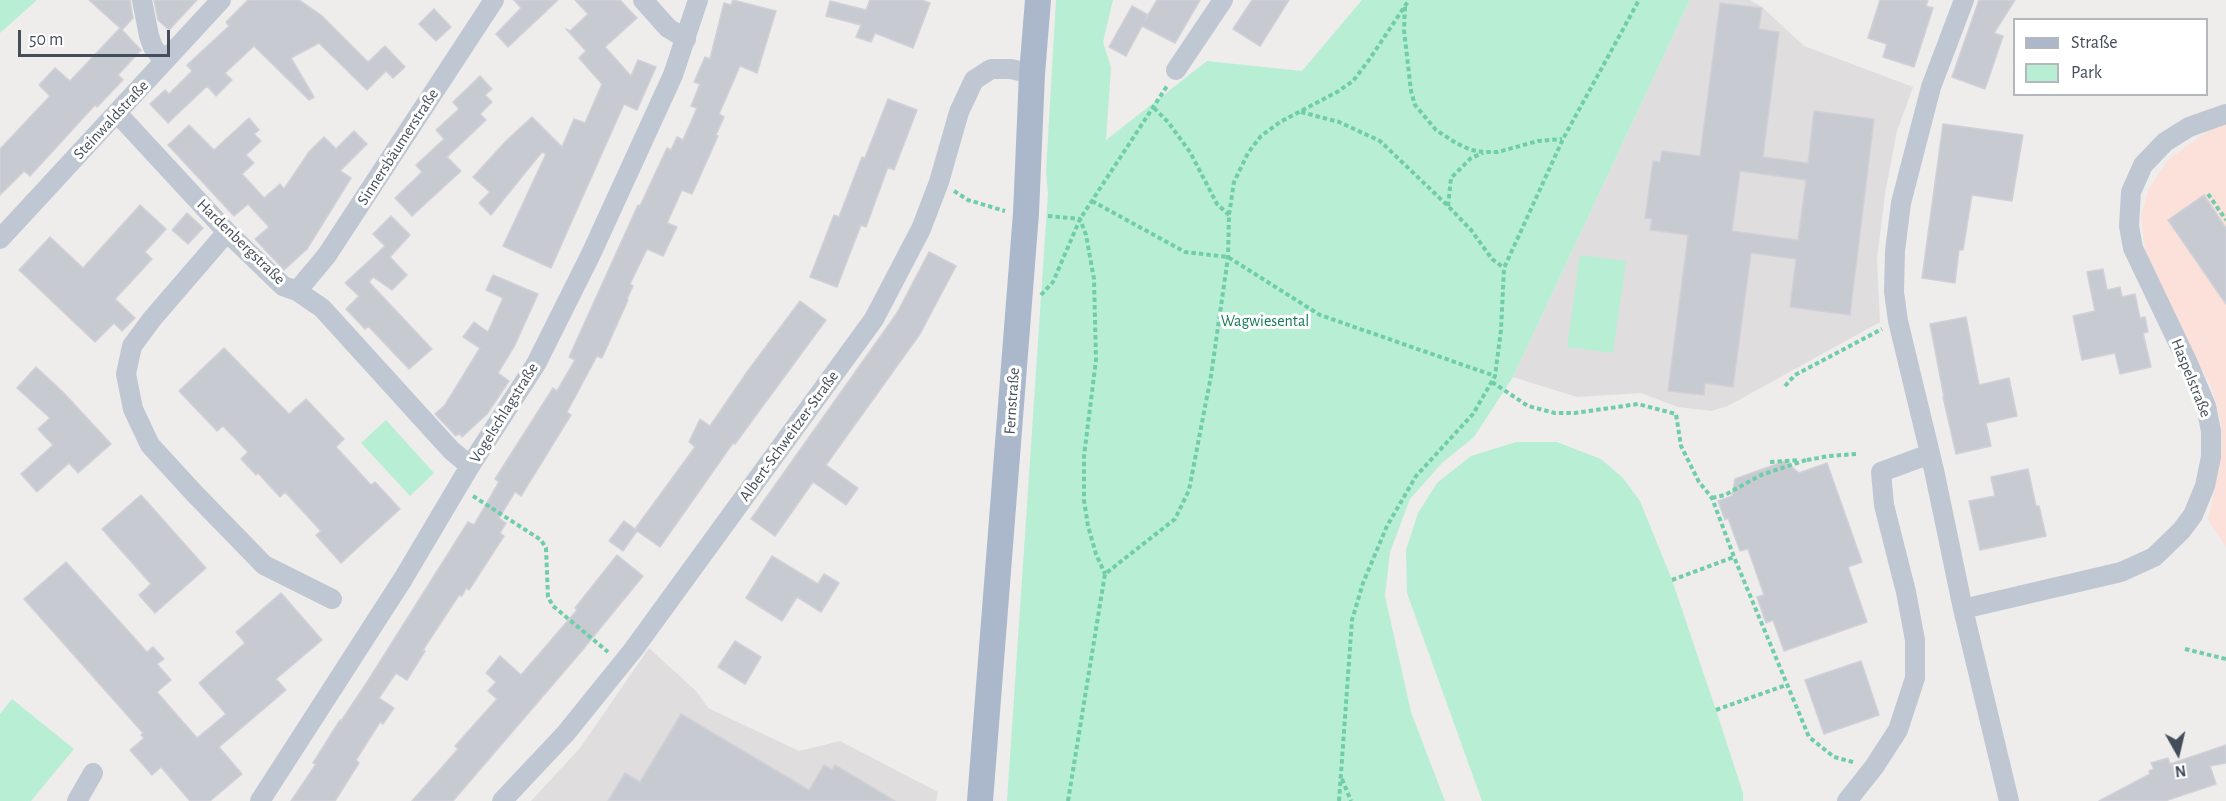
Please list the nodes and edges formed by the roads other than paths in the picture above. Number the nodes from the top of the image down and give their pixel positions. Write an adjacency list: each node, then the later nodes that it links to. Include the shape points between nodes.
1 (142, 0): 10 (street, via 149,36)
2 (221, 0): 10 (street, Steinwaldstraße)
3 (494, 0): 17 (street, Sinnersbäumerstraße, via 327,255)
4 (643, 0): 9 (street, via 668,28)
5 (698, 0): 9 (street, Vogelschlagstraße)
6 (1038, 0): 12 (main road, Fernstraße)
7 (1223, 0): 11 (street)
8 (1964, 0): 18 (street, via 1931,87 1900,203 1895,250 1898,321)
9 (686, 39): 19 (street, Vogelschlagstraße, via 591,254 541,354)
10 (164, 61): 13 (street, Steinwaldstraße)
11 (1176, 70)
12 (1032, 74): 25 (street, Albert-Schweitzer-Straße, via 991,69 974,80 959,112 921,230 874,319 622,664 566,734); 26 (main road, Fernstraße, via 1020,306)
13 (117, 113): 15 (street, Hardenbergstraße); 16 (street, Steinwaldstraße)
14 (2226, 114): 21 (street, Haspelstraße, via 2189,127 2165,142 2143,165 2130,204 2133,248 2206,406 2211,457 2193,515 2154,557 2121,572)
15 (227, 232): 17 (street, Hardenbergstraße, via 283,286); 20 (street, via 132,346 126,374 132,409 150,445 264,565)
16 (0, 239)
17 (297, 291): 19 (street, Hardenbergstraße, via 322,308)
18 (1930, 454): 21 (street); 27 (street, via 1881,472 1884,505 1915,640 1915,678 1898,730)
19 (470, 466): 24 (street, Vogelschlagstraße, via 403,579)
20 (333, 599)
21 (1963, 609): 28 (street)
22 (93, 773): 23 (street)
23 (78, 801)
24 (260, 801)
25 (502, 801)
26 (980, 801)
27 (1847, 801)
28 (2009, 801)

